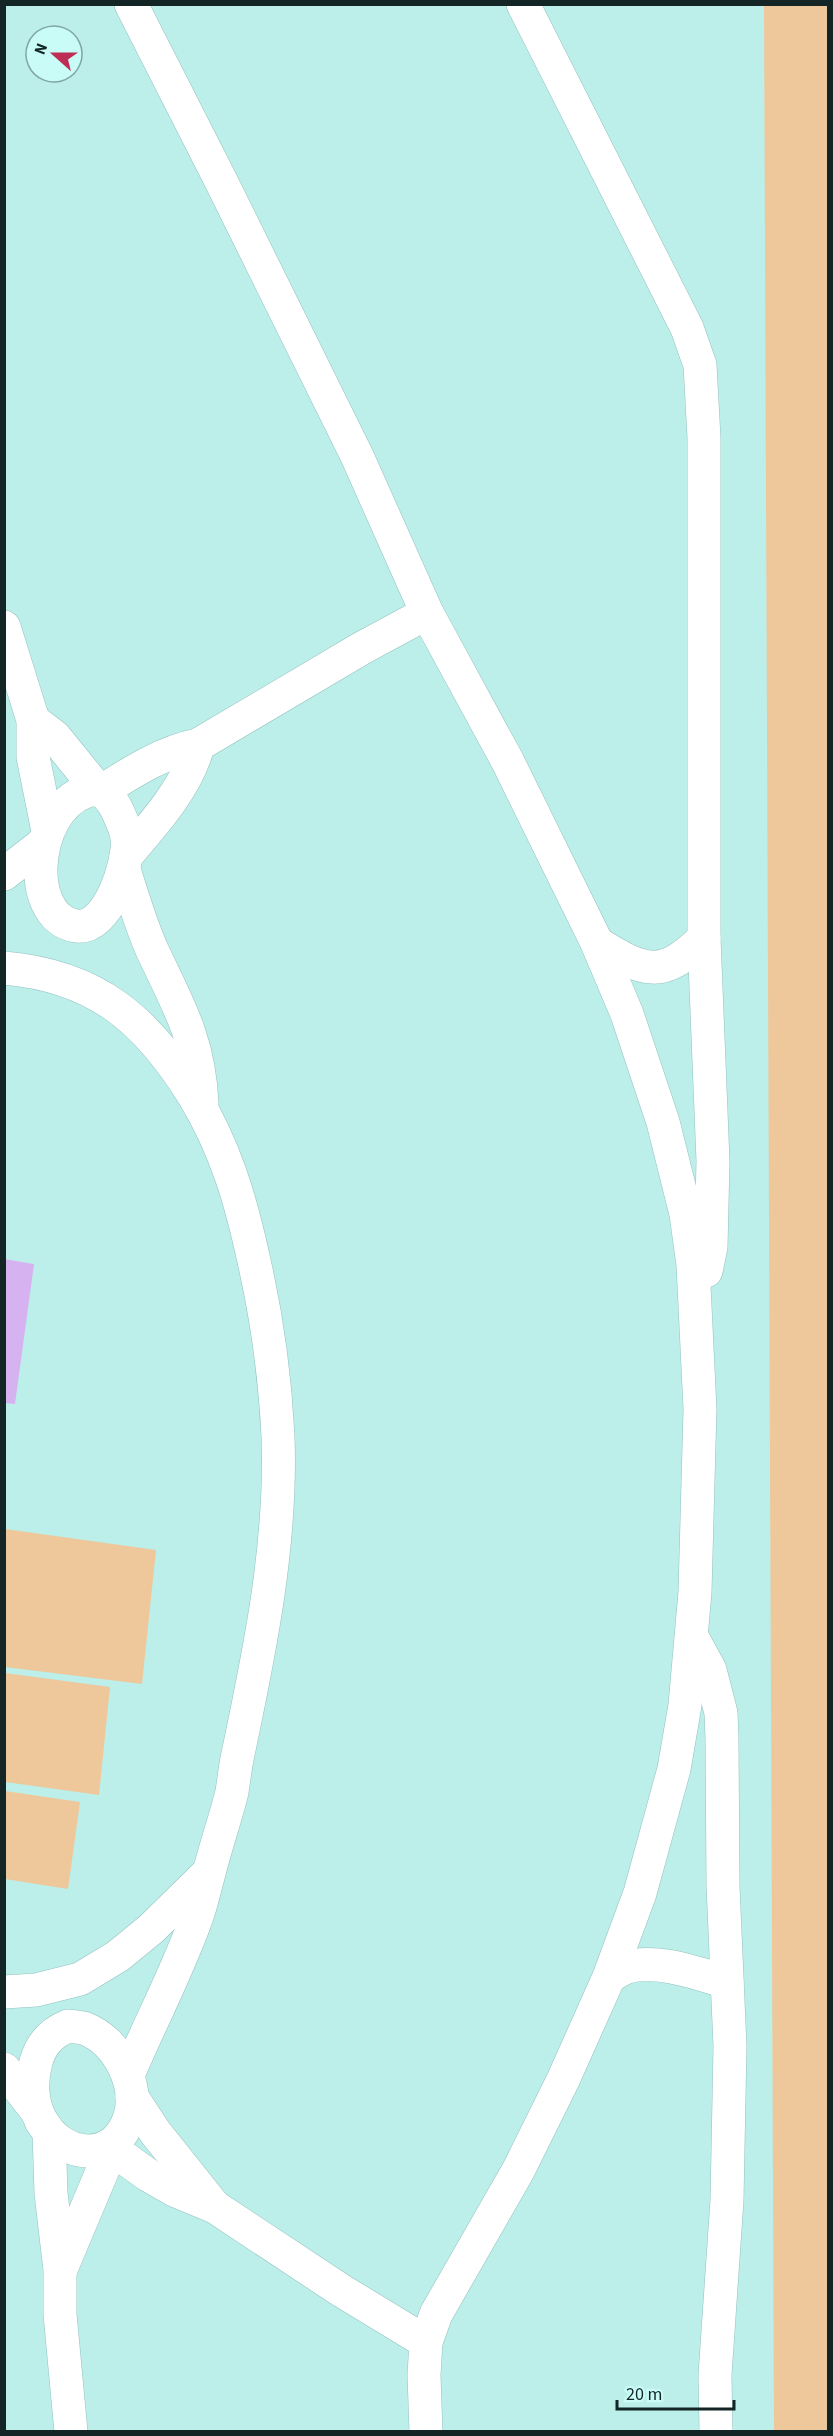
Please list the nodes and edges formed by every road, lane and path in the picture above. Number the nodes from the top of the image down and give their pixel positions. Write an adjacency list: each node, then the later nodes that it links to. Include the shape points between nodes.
1 (131, 4): 3 (street, via 357,456)
2 (523, 4): 11 (street, via 682,318 700,365 704,438)
3 (427, 613): 6 (street); 12 (street, via 503,752)
4 (4, 627): 5 (street)
5 (33, 720): 7 (street, via 55,737); 8 (street, via 33,757)
6 (198, 745): 7 (street, via 176,750); 9 (street, via 183,782)
7 (100, 790): 8 (street, via 85,790 63,805); 9 (street, via 122,819 127,838)
8 (46, 837): 9 (street, via 41,876 50,908 62,920 76,926 97,918 107,906); 10 (street)
9 (125, 863): 14 (street, via 153,950 191,1033 201,1073)
10 (4, 874)
11 (704, 938): 12 (street, via 672,964 651,967 624,960); 15 (street, via 713,1161 711,1246)
12 (597, 943): 15 (street, via 627,1014 677,1173 686,1214)
13 (4, 968): 14 (street, via 80,986 106,999 151,1035)
14 (203, 1111): 17 (street, via 227,1161 250,1242 271,1354 278,1438 274,1529 260,1644 232,1791)
15 (696, 1309): 16 (street, via 699,1421)
16 (692, 1637): 18 (street, via 674,1769 640,1893); 19 (street, via 710,1670 721,1713)
17 (209, 1873): 20 (street, via 152,1929 80,1979 36,1990); 22 (street, via 197,1918)
18 (609, 1977): 19 (street, via 627,1967 661,1966); 27 (street, via 519,2169 436,2314)
19 (727, 1982): 30 (street, via 730,2046 726,2200 715,2375)
20 (4, 1992)
21 (4, 2069): 23 (street)
22 (130, 2086): 23 (street, via 112,2046 85,2029 68,2026 57,2030 39,2052 33,2083); 24 (street, via 133,2105 128,2120 122,2134); 25 (street, via 155,2132)
23 (39, 2115): 24 (street, via 57,2139 72,2148 88,2152); 26 (street, via 49,2132)
24 (107, 2147): 25 (street, via 174,2190); 26 (street, via 104,2167)
25 (215, 2207): 27 (street)
26 (60, 2271): 28 (street)
27 (426, 2342): 29 (street)
28 (71, 2432)
29 (426, 2432)
30 (716, 2432)

